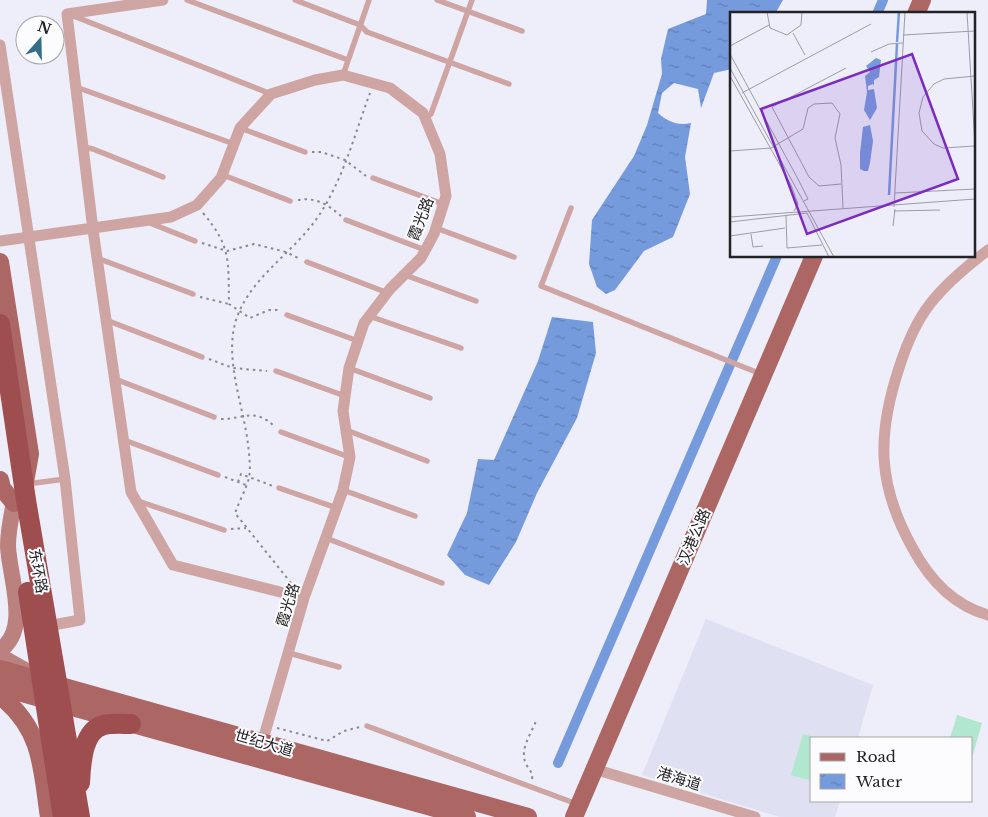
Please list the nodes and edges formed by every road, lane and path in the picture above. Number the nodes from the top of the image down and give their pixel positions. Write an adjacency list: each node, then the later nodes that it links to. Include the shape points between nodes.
1 (163, 0): 12 (street)
2 (187, 0): 16 (lane)
3 (295, 0): 13 (lane)
4 (369, 0): 13 (lane)
5 (437, 0): 9 (lane)
6 (472, 0): 9 (lane)
7 (922, 0): 10 (main road)
8 (931, 0): 11 (main road)
9 (468, 11): 14 (lane); 17 (lane)
10 (917, 12)
11 (926, 12)
12 (67, 14): 21 (street); 22 (lane)
13 (360, 25): 16 (lane); 17 (lane, via 367,32)
14 (522, 31)
15 (0, 45): 41 (street)
16 (348, 60): 18 (lane)
17 (450, 62): 20 (lane); 23 (lane, via 431,114)
18 (343, 75): 19 (street, 霞光路); 22 (street)
19 (373, 84): 23 (street, 霞光路, via 390,88); 28 (path)
20 (510, 84)
21 (76, 87): 25 (lane); 26 (street)
22 (271, 94): 24 (street)
23 (424, 118): 34 (street, 霞光路, via 440,154 446,196)
24 (240, 128): 25 (street); 27 (lane)
25 (234, 144): 29 (street)
26 (83, 147): 30 (lane); 40 (street)
27 (305, 152): 28 (path, via 321,152)
28 (345, 160): 31 (path, via 360,174); 33 (path)
29 (222, 175): 32 (lane); 35 (street)
30 (163, 177)
31 (373, 178): 34 (lane)
32 (290, 201): 33 (path, via 308,199)
33 (326, 203): 37 (path); 47 (path, via 314,222)
34 (443, 204): 39 (street, 霞光路)
35 (197, 205): 38 (street, via 171,217); 46 (path, via 215,227)
36 (571, 208): 70 (lane, via 541,286)
37 (346, 220): 44 (lane)
38 (146, 221): 40 (street); 43 (lane)
39 (436, 228): 44 (street, 霞光路); 48 (lane)
40 (93, 230): 41 (street); 49 (street)
41 (29, 237): 42 (street); 84 (street)
42 (0, 241)
43 (195, 241): 46 (path)
44 (426, 250): 54 (street, 霞光路)
45 (988, 250): 100 (street, via 944,289 918,321 893,384 883,451 886,482 894,512 922,565 944,592 970,610)
46 (227, 251): 47 (path, via 254,244); 58 (path)
47 (286, 252): 53 (path); 59 (path, via 248,294)
48 (514, 257)
49 (97, 258): 56 (lane); 62 (street)
50 (813, 258): 70 (main road, 汉港公路)
51 (821, 258): 70 (main road, 汉港公路)
52 (0, 262): 87 (main road, via 30,454)
53 (307, 262): 55 (lane)
54 (405, 274): 55 (street, 霞光路); 57 (lane)
55 (388, 293): 61 (street, 霞光路)
56 (193, 294): 58 (path)
57 (476, 301)
58 (229, 304): 59 (path)
59 (240, 312): 60 (path, via 250,318 269,310 279,310); 67 (path, via 233,336)
60 (287, 315): 64 (lane)
61 (369, 316): 64 (street, 霞光路); 65 (lane)
62 (106, 320): 66 (lane); 71 (street)
63 (0, 324): 87 (highway, 东环路)
64 (358, 342): 68 (street, 霞光路)
65 (461, 348)
66 (202, 357): 67 (path)
67 (233, 368): 69 (path); 75 (path)
68 (349, 368): 72 (street, 霞光路); 73 (lane)
69 (276, 371): 72 (lane)
70 (767, 376): 115 (main road, 汉港公路)
71 (114, 379): 76 (lane); 79 (street)
72 (345, 396): 77 (street, 霞光路)
73 (430, 398)
74 (0, 408): 92 (highway, 东环路)
75 (245, 414): 76 (path, via 223,420); 78 (path, via 258,416); 83 (path)
76 (214, 417)
77 (346, 430): 80 (street, 霞光路); 81 (lane)
78 (281, 432): 80 (lane)
79 (124, 440): 82 (lane); 91 (street, via 131,492)
80 (350, 457): 90 (street, 霞光路)
81 (428, 461)
82 (218, 475): 86 (path)
83 (249, 477): 86 (path, via 241,474); 88 (path); 89 (path)
84 (65, 479): 87 (lane); 101 (street, via 80,620)
85 (0, 480): 92 (main road)
86 (238, 482): 88 (path)
87 (24, 484): 101 (highway, 东环路)
88 (246, 485): 95 (path, via 235,513)
89 (279, 488): 93 (lane)
90 (343, 490): 93 (street, 霞光路); 94 (lane)
91 (136, 501): 96 (lane); 99 (street, via 173,565)
92 (10, 504): 102 (main road, via 8,544 16,621 10,640); 107 (highway, 东环路)
93 (337, 508): 97 (street, 霞光路)
94 (415, 516)
95 (246, 528): 96 (path); 99 (path)
96 (224, 530)
97 (326, 538): 98 (lane); 99 (street, 霞光路)
98 (442, 583)
99 (304, 598): 103 (street, 霞光路)
100 (988, 615)
101 (48, 626): 107 (highway, 东环路)
102 (0, 650)
103 (289, 653): 105 (lane); 111 (street, 霞光路)
104 (0, 656): 107 (main road)
105 (339, 667)
106 (0, 669): 107 (main road, 世纪大道)
107 (52, 692): 108 (main road, 世纪大道); 110 (main road, 世纪大道); 113 (main road); 114 (main road, 世纪大道); 118 (highway, 东环路)
108 (2, 696): 113 (main road, via 24,720)
109 (536, 721): 116 (path, via 523,751 526,765 533,775)
110 (132, 724): 118 (highway, via 102,725 91,734 81,766); 120 (main road, 世纪大道)
111 (268, 725): 112 (path, via 327,741 344,731); 114 (street, 霞光路)
112 (367, 726): 116 (lane)
113 (36, 741): 119 (main road)
114 (262, 743): 121 (main road, 世纪大道)
115 (597, 770): 117 (main road, 汉港公路); 122 (street, 港海道)
116 (531, 787): 117 (lane)
117 (580, 812)
118 (74, 815)
119 (49, 817)
120 (467, 817)
121 (528, 817)
122 (755, 817)

